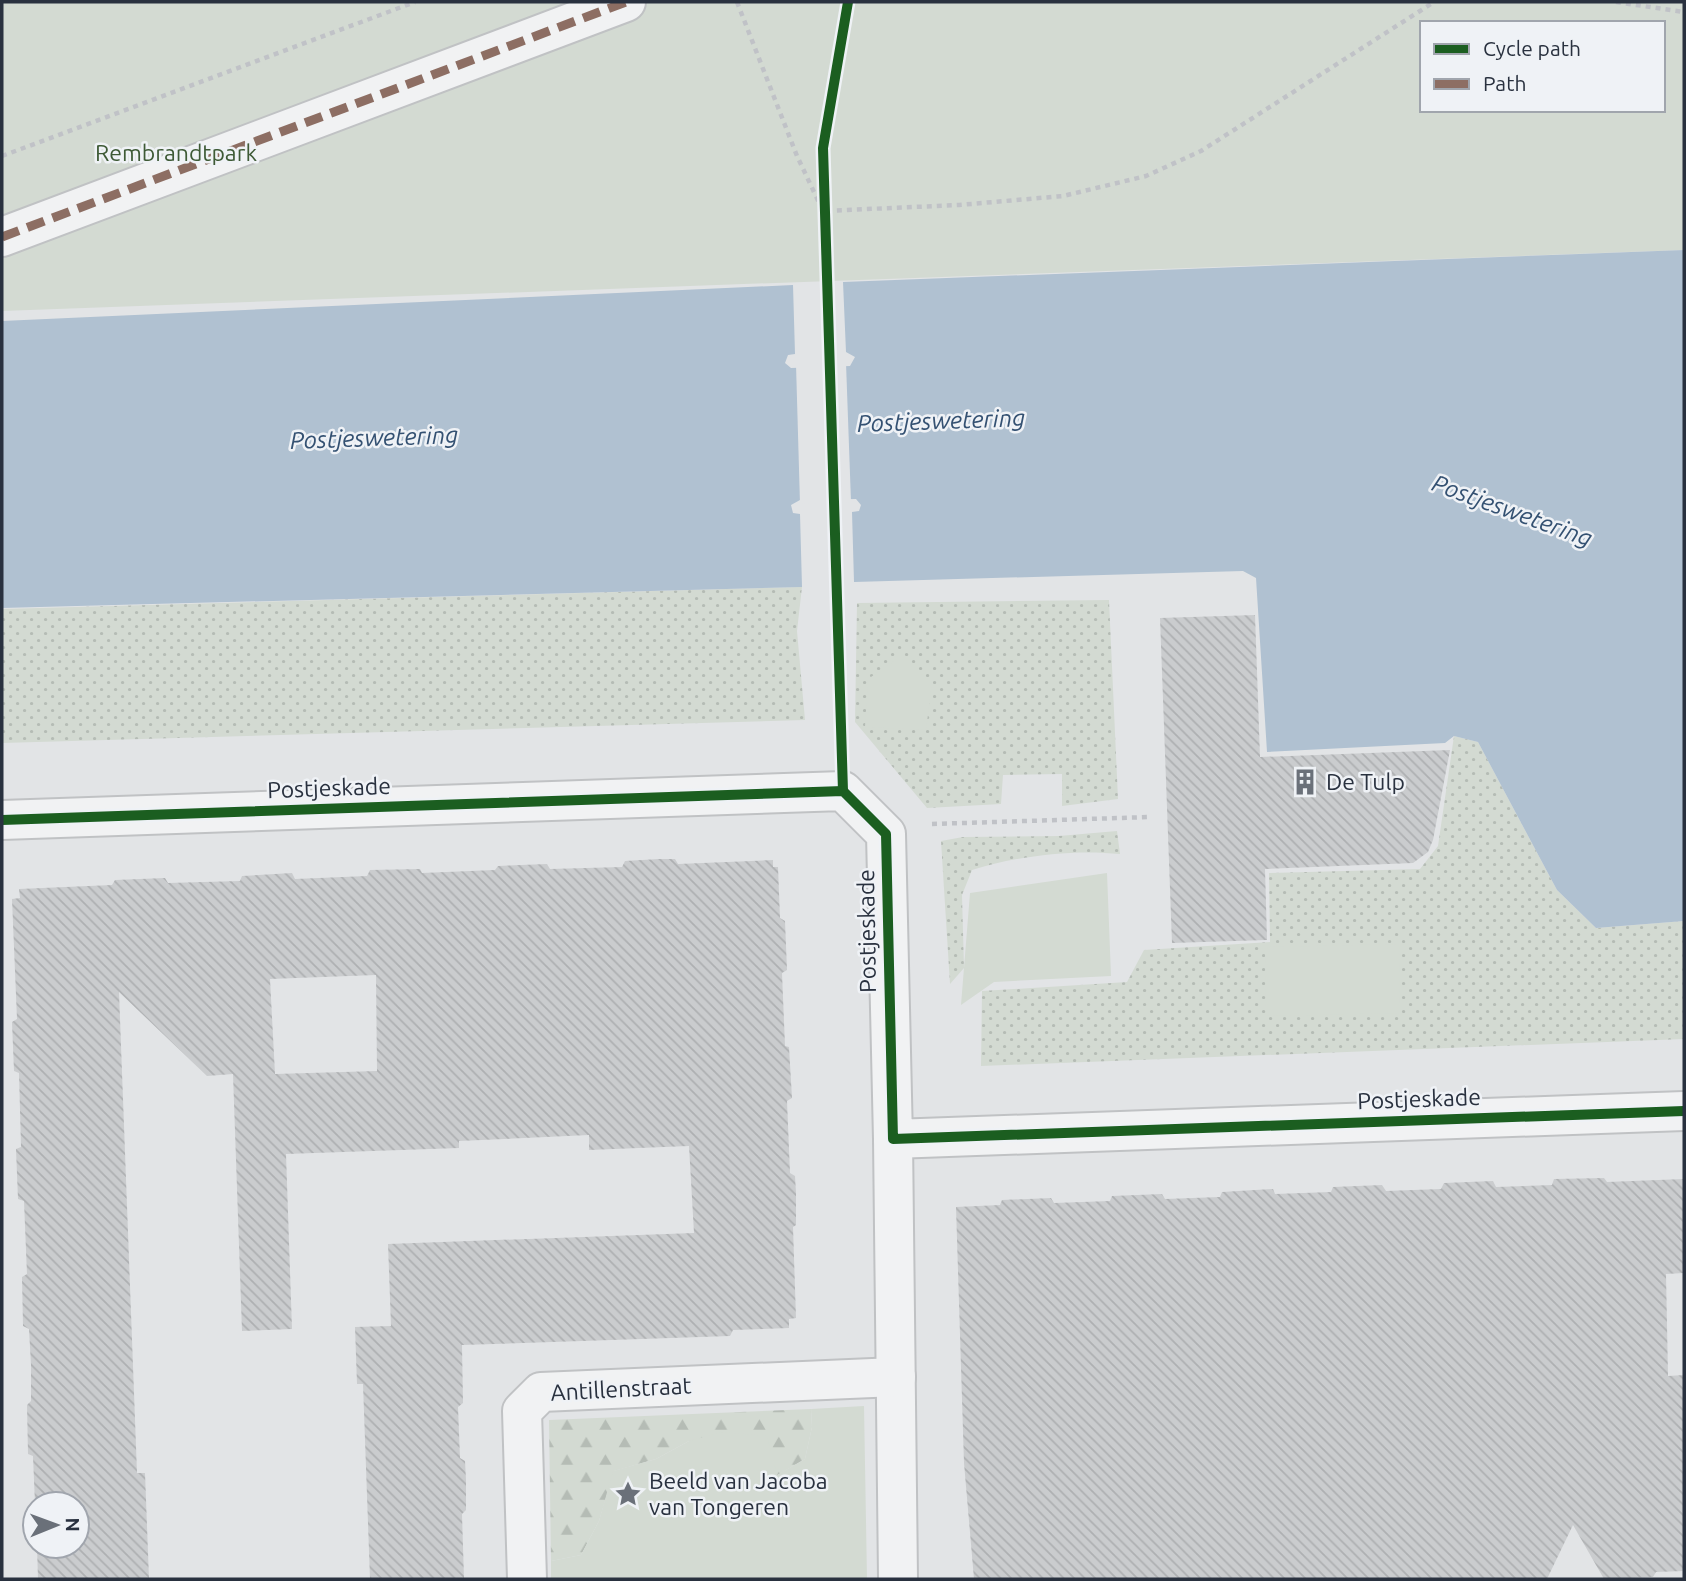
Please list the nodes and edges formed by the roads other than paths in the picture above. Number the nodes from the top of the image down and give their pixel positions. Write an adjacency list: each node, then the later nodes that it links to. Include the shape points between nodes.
1 (626, 2): 2 (street)
2 (2, 237)
3 (2, 820): 5 (street, Postjeskade, via 843,791 886,834)
4 (1684, 1111): 5 (street, Postjeskade)
5 (893, 1139): 6 (street)
6 (896, 1377): 7 (street, Antillenstraat, via 541,1392 522,1411); 8 (street)
7 (527, 1579)
8 (898, 1579)

